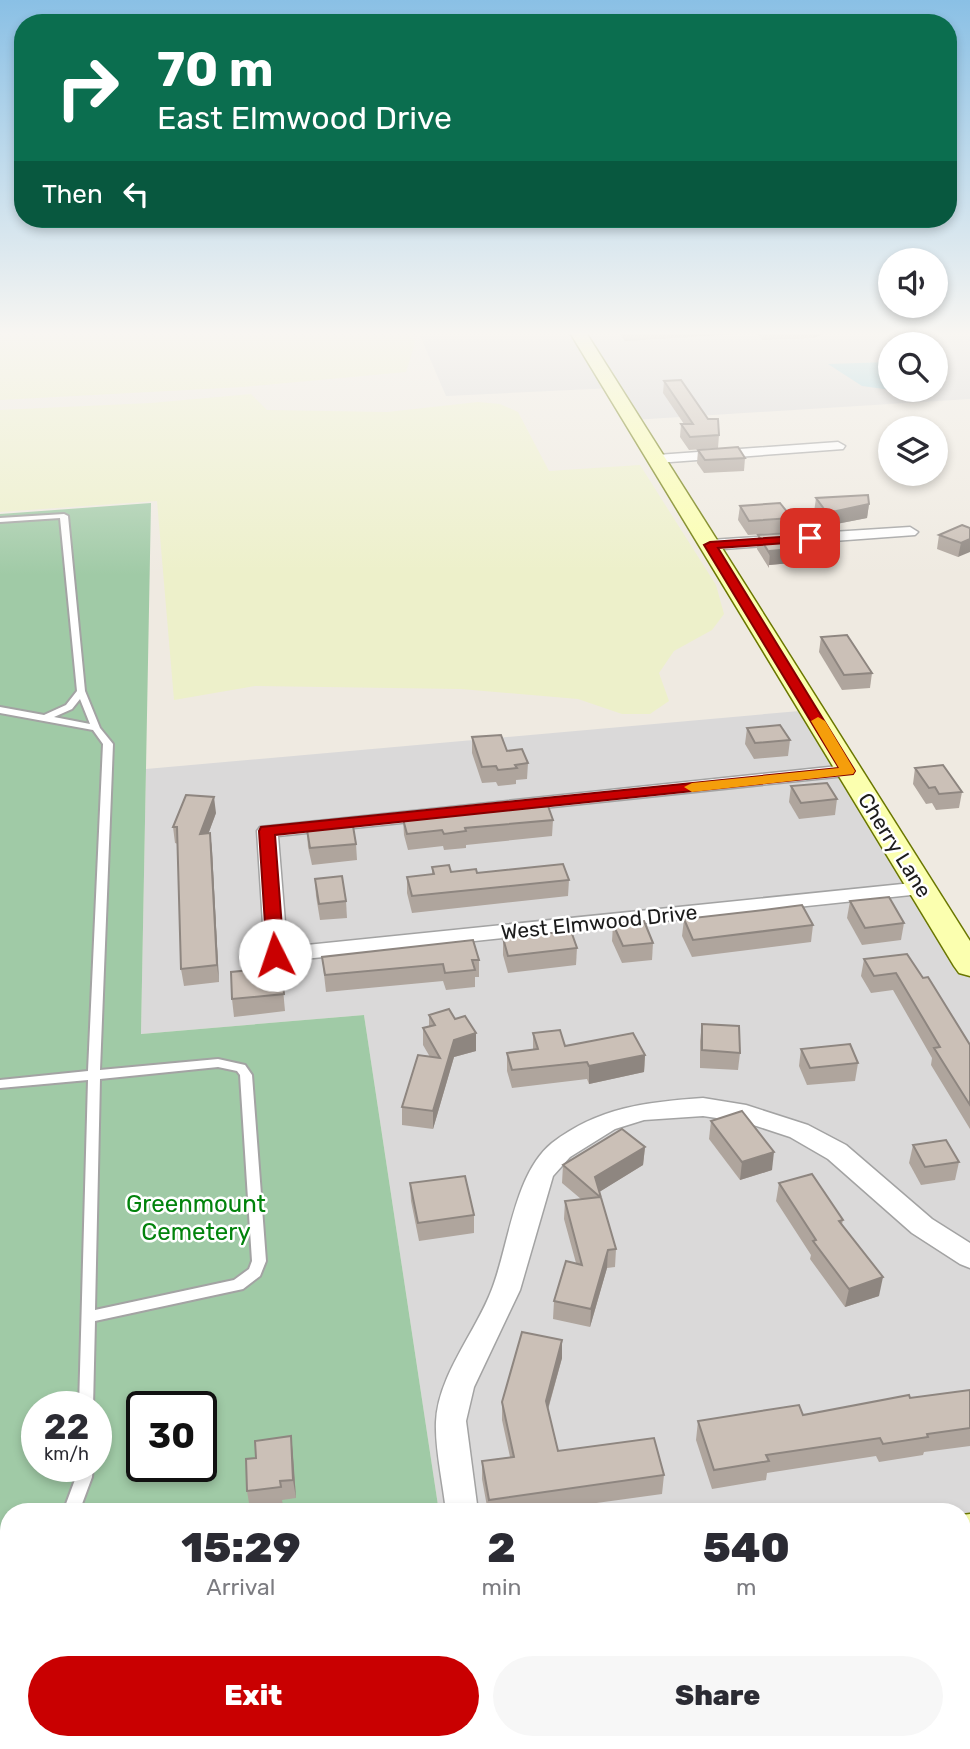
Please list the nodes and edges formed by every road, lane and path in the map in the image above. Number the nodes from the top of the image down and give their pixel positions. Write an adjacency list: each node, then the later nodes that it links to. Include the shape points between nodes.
1 (628, 413): 3 (street, Cherry Lane)
2 (838, 446): 3 (street)
3 (657, 459): 6 (street, Cherry Lane)
4 (0, 520): 7 (lane, via 64,516)
5 (911, 532): 6 (street)
6 (710, 545): 11 (street, Cherry Lane)
7 (80, 691): 9 (lane, via 69,707); 10 (lane)
8 (0, 710): 9 (lane)
9 (46, 719): 10 (lane)
10 (96, 727): 14 (lane, via 108,744)
11 (848, 771): 12 (street, Cherry Lane); 12 (street, West Elmwood Drive, via 267,831 275,955)
12 (922, 888): 13 (street, Cherry Lane)
13 (970, 966)
14 (93, 1073): 15 (lane); 17 (lane); 17 (lane, via 218,1063 241,1068 246,1075 259,1261 255,1272 238,1284)
15 (0, 1084)
16 (970, 1257): 21 (street, via 922,1226 837,1152 799,1130 702,1107 642,1111 606,1123 561,1150 541,1172 506,1290 459,1387 451,1421)
17 (88, 1317): 18 (lane)
18 (86, 1391)
19 (83, 1482): 20 (lane)
20 (75, 1503)
21 (461, 1503)

